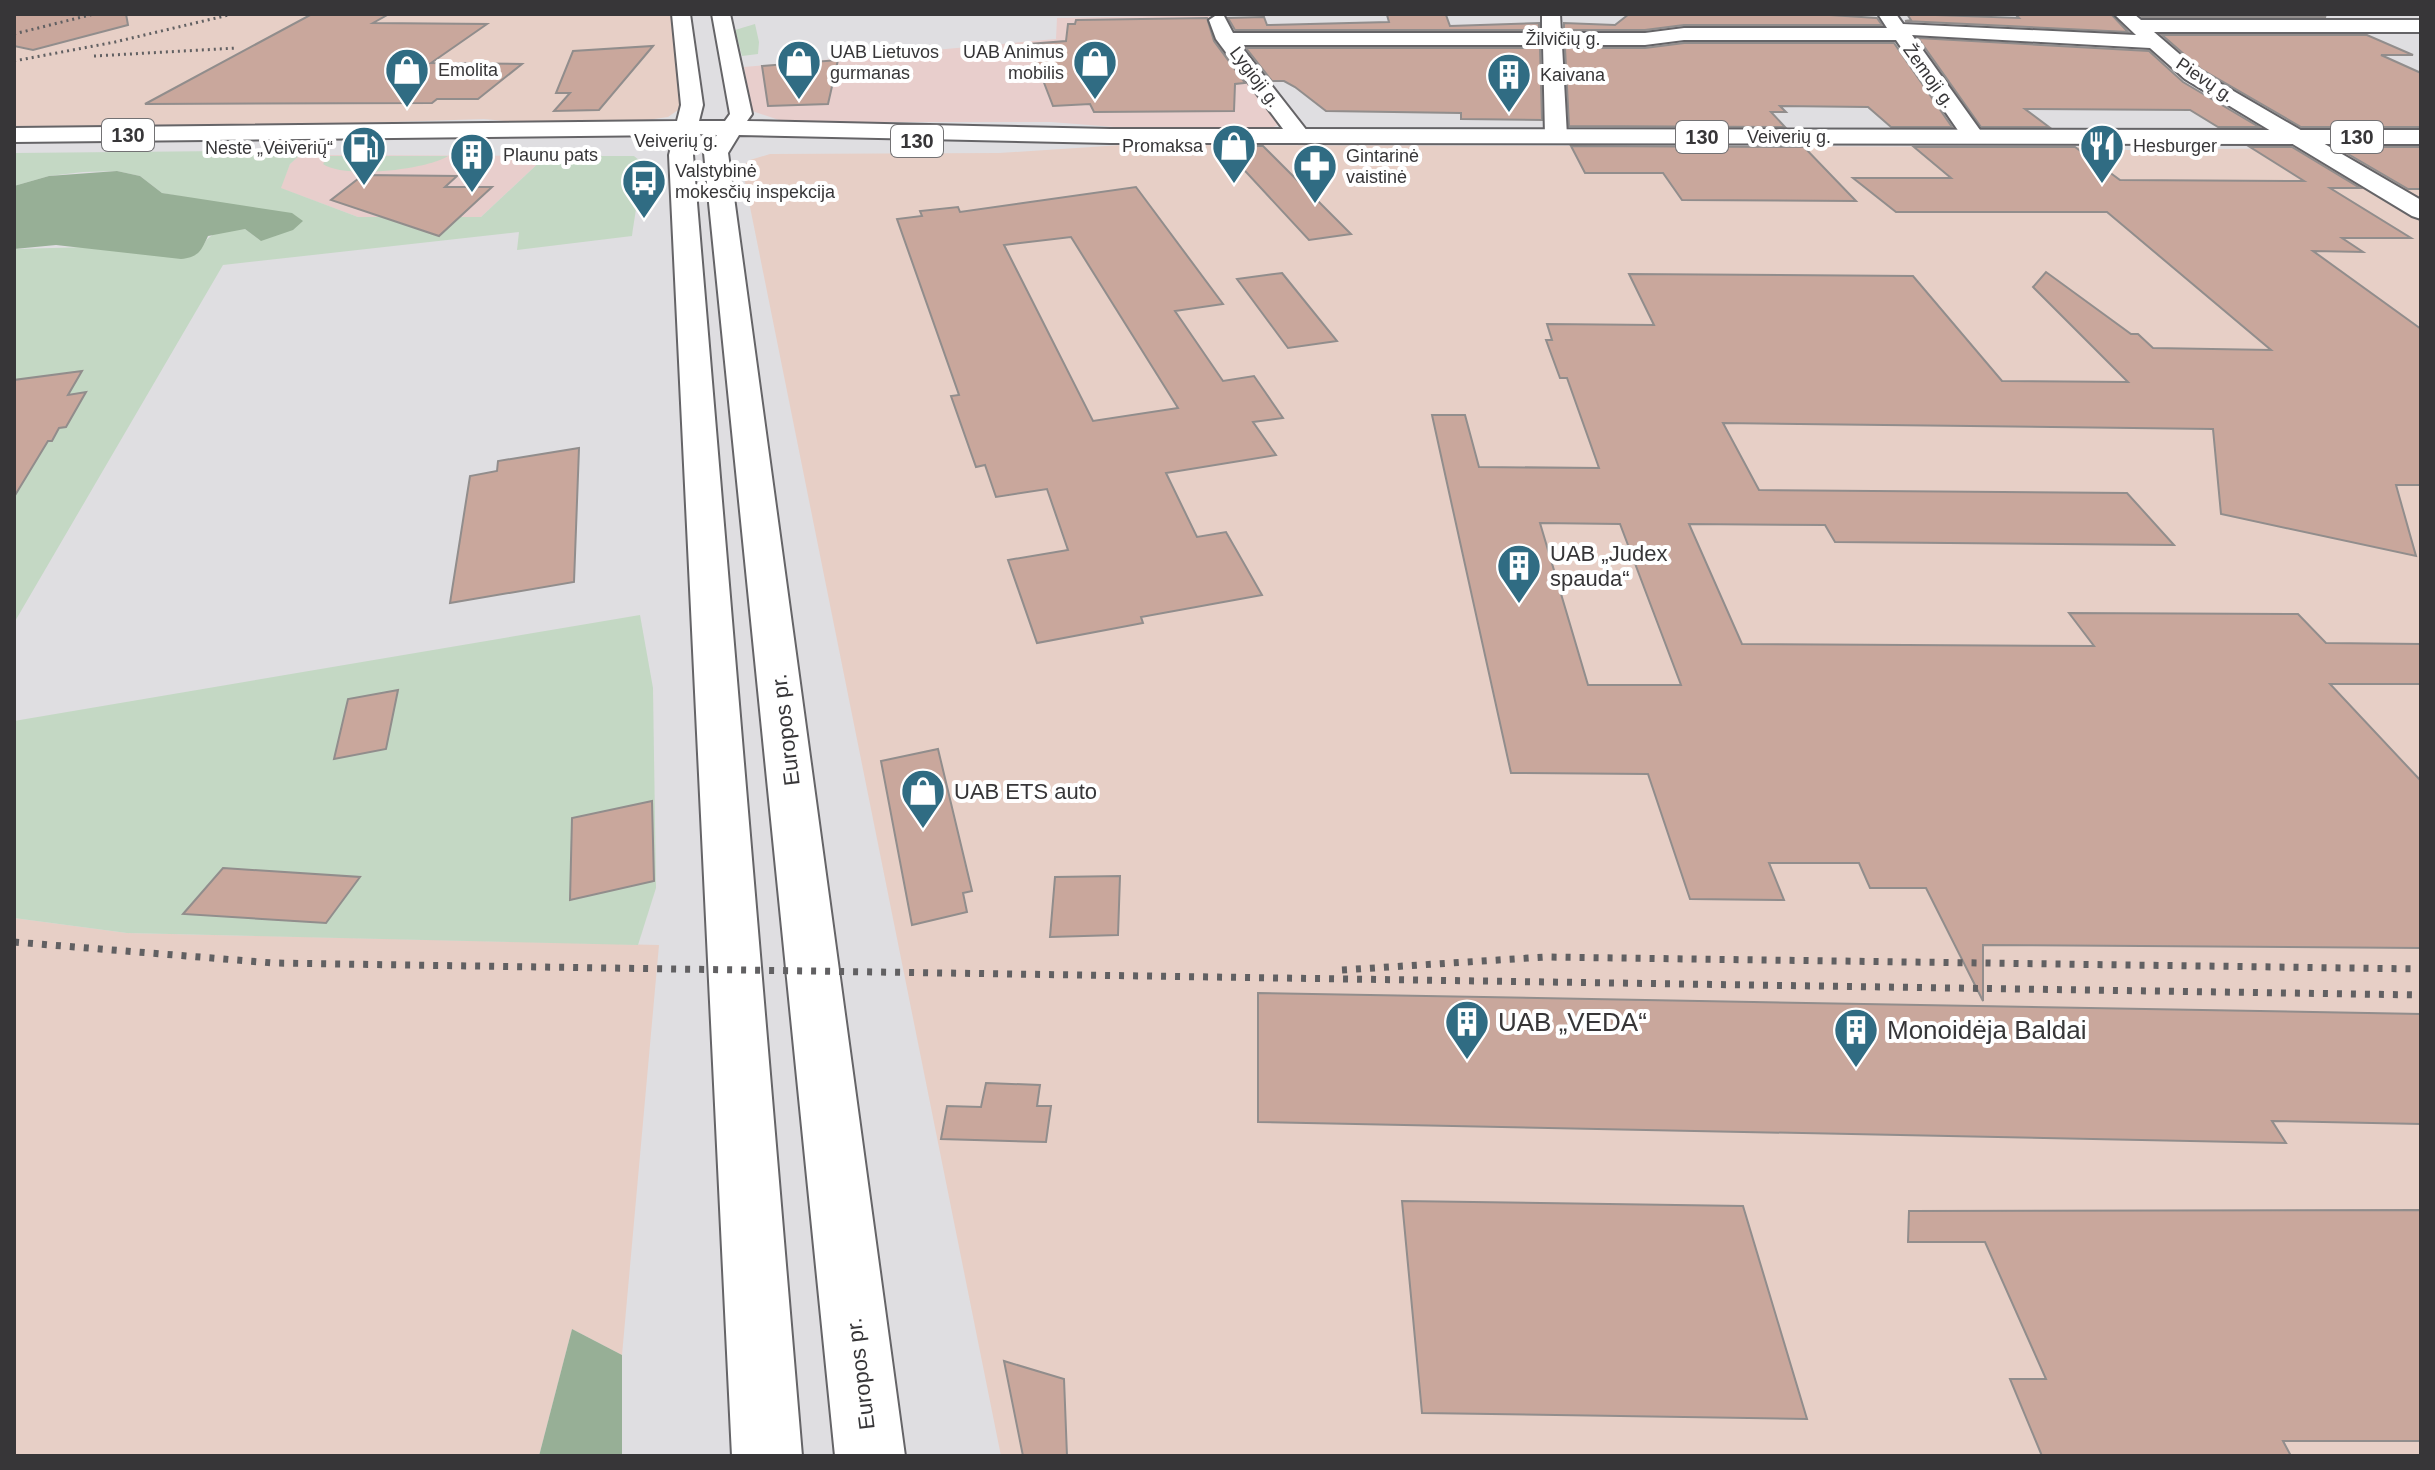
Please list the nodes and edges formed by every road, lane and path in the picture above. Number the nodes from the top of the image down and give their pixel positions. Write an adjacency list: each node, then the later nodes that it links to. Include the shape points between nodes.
1 (1218, 14): 10 (main road, Lygioji g.)
2 (1551, 14): 9 (main road)
3 (2338, 14): 7 (main road)
4 (2130, 20): 7 (main road); 11 (main road, Pievų g.)
5 (702, 22): 14 (main road, Europos pr., via 691,97); 14 (main road, Europos pr., via 741,114)
6 (1894, 26): 9 (main road, Žilvičių g., via 1645,39); 11 (main road, Žilvičių g.); 17 (main road, Žemoji g.)
7 (2365, 26): 8 (main road); 12 (main road)
8 (2421, 26)
9 (1553, 38): 10 (main road, Žilvičių g.); 16 (main road)
10 (1226, 39): 15 (main road, Lygioji g.)
11 (2154, 42): 18 (main road, Pievų g., via 2192,75)
12 (2407, 45)
13 (14, 135): 14 (main road, Veiverių g. / 130, via 242,135 345,141)
14 (706, 135): 15 (main road, Veiverių g. / 130, via 1016,140); 21 (main road, Europos pr., via 694,358); 22 (main road, Europos pr., via 716,153)
15 (1300, 136): 16 (main road, Veiverių g. / 130)
16 (1556, 136): 17 (main road, Veiverių g. / 130)
17 (1974, 137): 18 (main road, Veiverių g. / 130)
18 (2293, 137): 19 (main road, Veiverių g. / 130); 20 (main road, Pievų g.)
19 (2421, 137)
20 (2421, 211)
21 (767, 1456)
22 (870, 1456)

